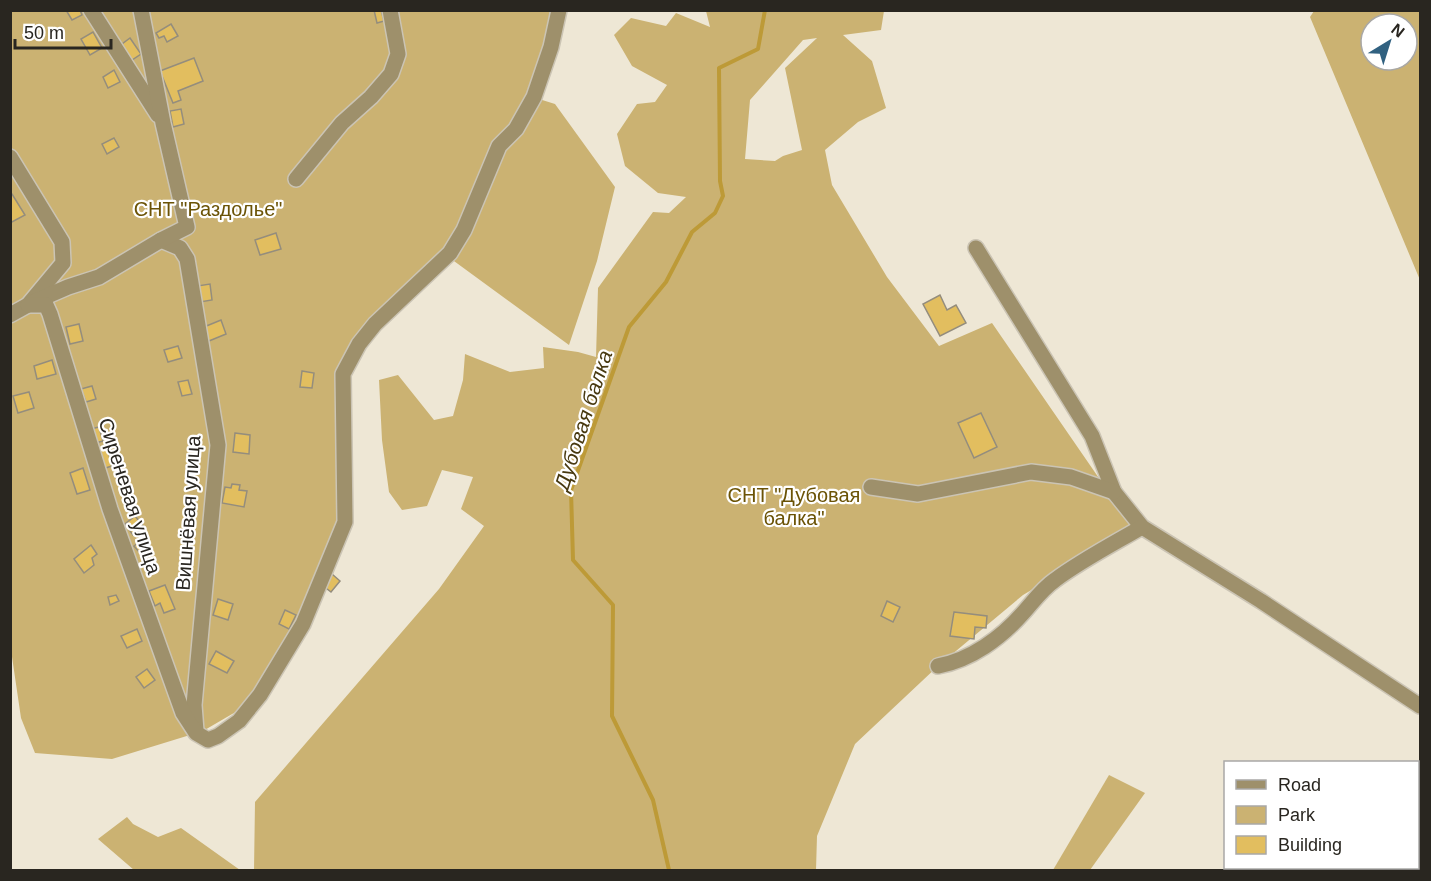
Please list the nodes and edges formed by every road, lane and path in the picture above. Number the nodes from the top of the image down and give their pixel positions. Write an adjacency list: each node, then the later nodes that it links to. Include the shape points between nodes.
1 (91, 10): 5 (street)
2 (141, 10): 5 (street)
3 (390, 10): 7 (street, via 398,54 391,74 342,123)
4 (559, 10): 17 (street, via 534,97 516,129 499,146 450,254 375,324 343,374 345,522 303,624 260,695 239,721 219,736)
5 (163, 123): 8 (street, via 187,227)
6 (10, 157): 10 (street, via 62,242 63,263)
7 (296, 179)
8 (161, 240): 10 (street, via 99,277); 17 (street, Вишнёвая улица, via 180,248 187,259 218,445 194,705)
9 (976, 248): 13 (street, via 1092,436)
10 (28, 304): 11 (street); 17 (street, Сиреневая улица, via 46,305 50,314 110,509 183,713)
11 (10, 315)
12 (871, 487): 13 (street, via 918,494 1031,472 1071,477)
13 (1114, 492): 14 (street)
14 (1142, 527): 15 (street, via 1055,579 1004,632 977,651 953,664); 16 (street)
15 (938, 666)
16 (1420, 706)
17 (202, 736)

